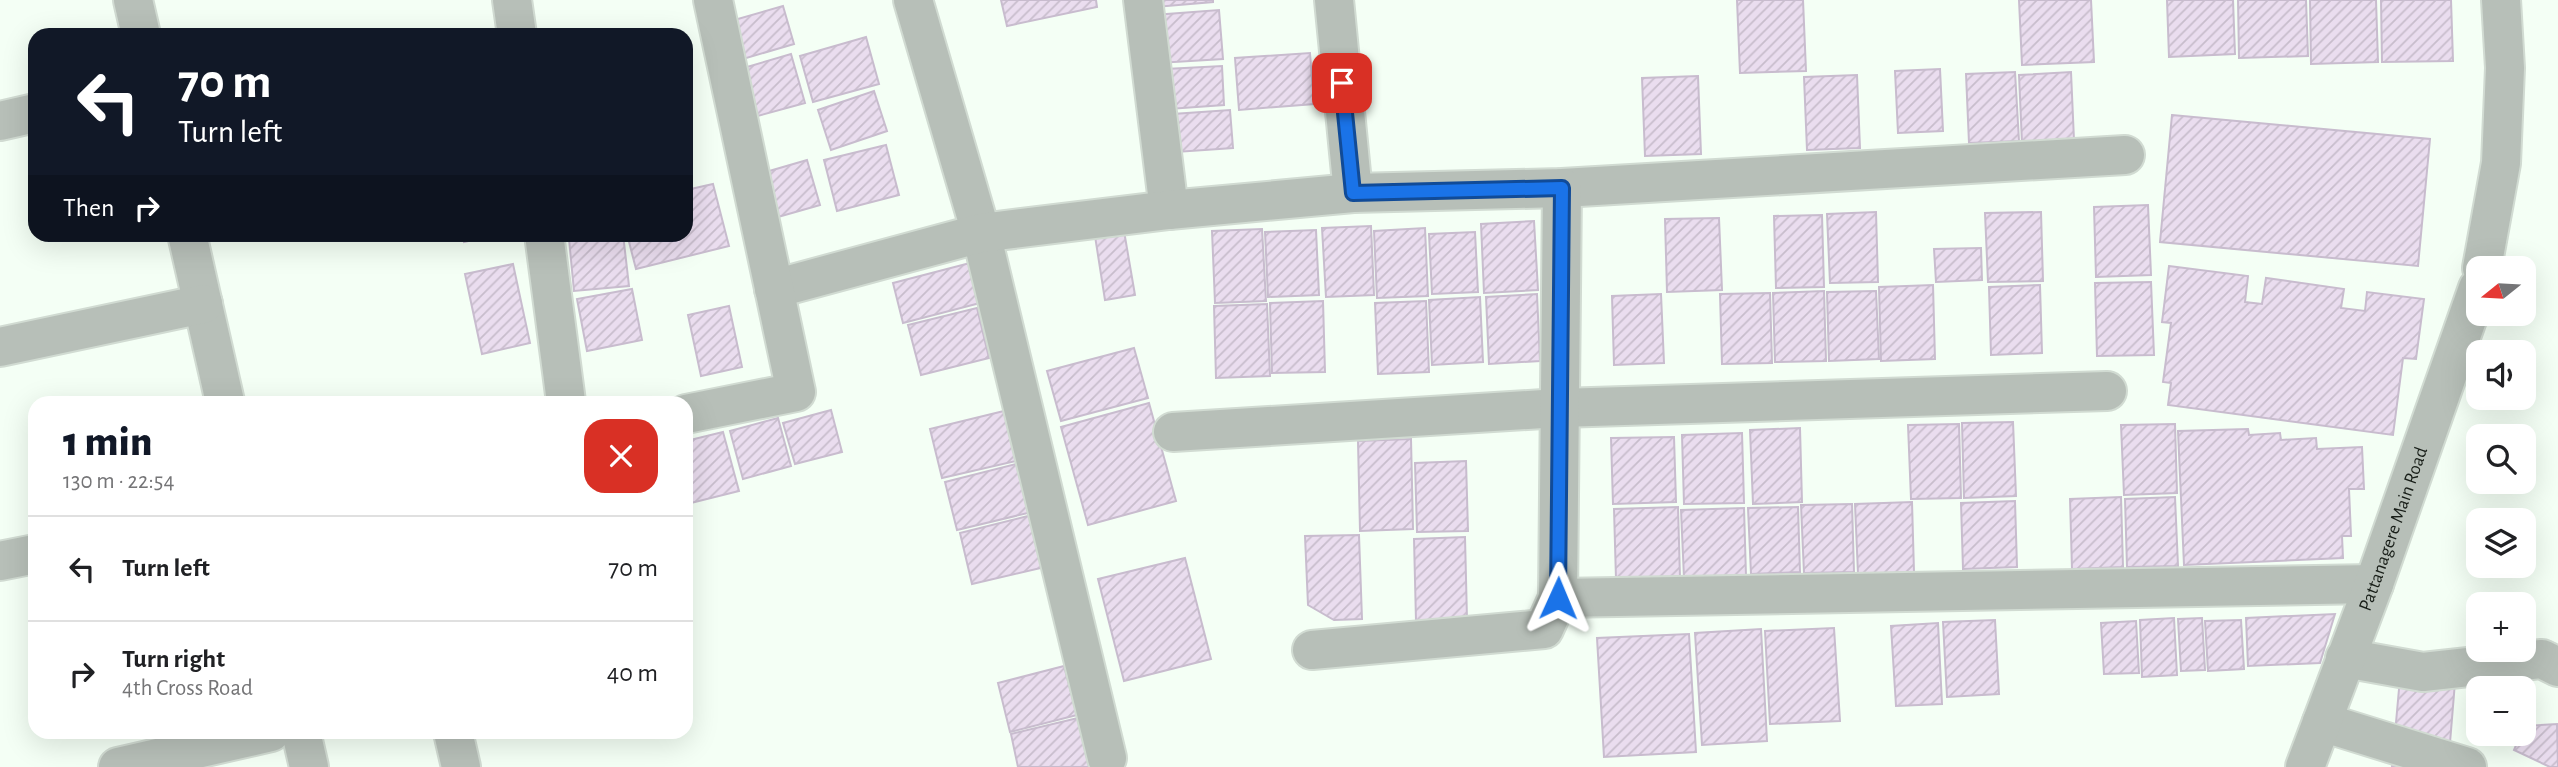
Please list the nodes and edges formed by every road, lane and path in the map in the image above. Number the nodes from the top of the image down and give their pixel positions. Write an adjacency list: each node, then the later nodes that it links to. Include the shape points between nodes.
1 (133, 0): 8 (street)
2 (513, 0): 9 (street)
3 (713, 0): 20 (street)
4 (913, 0): 16 (street)
5 (1143, 0): 15 (street)
6 (1334, 0): 14 (street)
7 (2501, 0): 19 (street, via 2505,68 2501,163)
8 (139, 28)
9 (516, 28)
10 (28, 115): 11 (street)
11 (0, 121)
12 (2125, 155): 13 (street)
13 (1562, 188): 14 (street); 27 (street)
14 (1353, 193): 15 (street)
15 (1169, 210): 16 (street)
16 (981, 233): 20 (street); 41 (street)
17 (189, 242): 21 (street)
18 (545, 242): 26 (street)
19 (2484, 256)
20 (774, 289): 28 (street, via 796,392)
21 (203, 304): 23 (street); 25 (street)
22 (2466, 322): 32 (street, Pattanagere Main Road)
23 (0, 347)
24 (2107, 391): 27 (street)
25 (224, 396)
26 (565, 396)
27 (1559, 408): 29 (street); 33 (street)
28 (693, 413)
29 (1173, 432)
30 (28, 555): 31 (street)
31 (0, 561)
32 (2374, 584): 33 (street); 35 (street, Pattanagere Main Road)
33 (1558, 598): 34 (street, via 1544,629)
34 (1312, 650)
35 (2345, 658): 36 (street, via 2423,673 2542,659); 37 (street, Pattanagere Main Road)
36 (2558, 667)
37 (2322, 722): 45 (street, Pattanagere Main Road); 46 (street)
38 (240, 739): 42 (street)
39 (303, 739): 43 (street)
40 (455, 739): 44 (street)
41 (1107, 758)
42 (118, 767)
43 (309, 767)
44 (461, 767)
45 (2305, 767)
46 (2467, 767)

